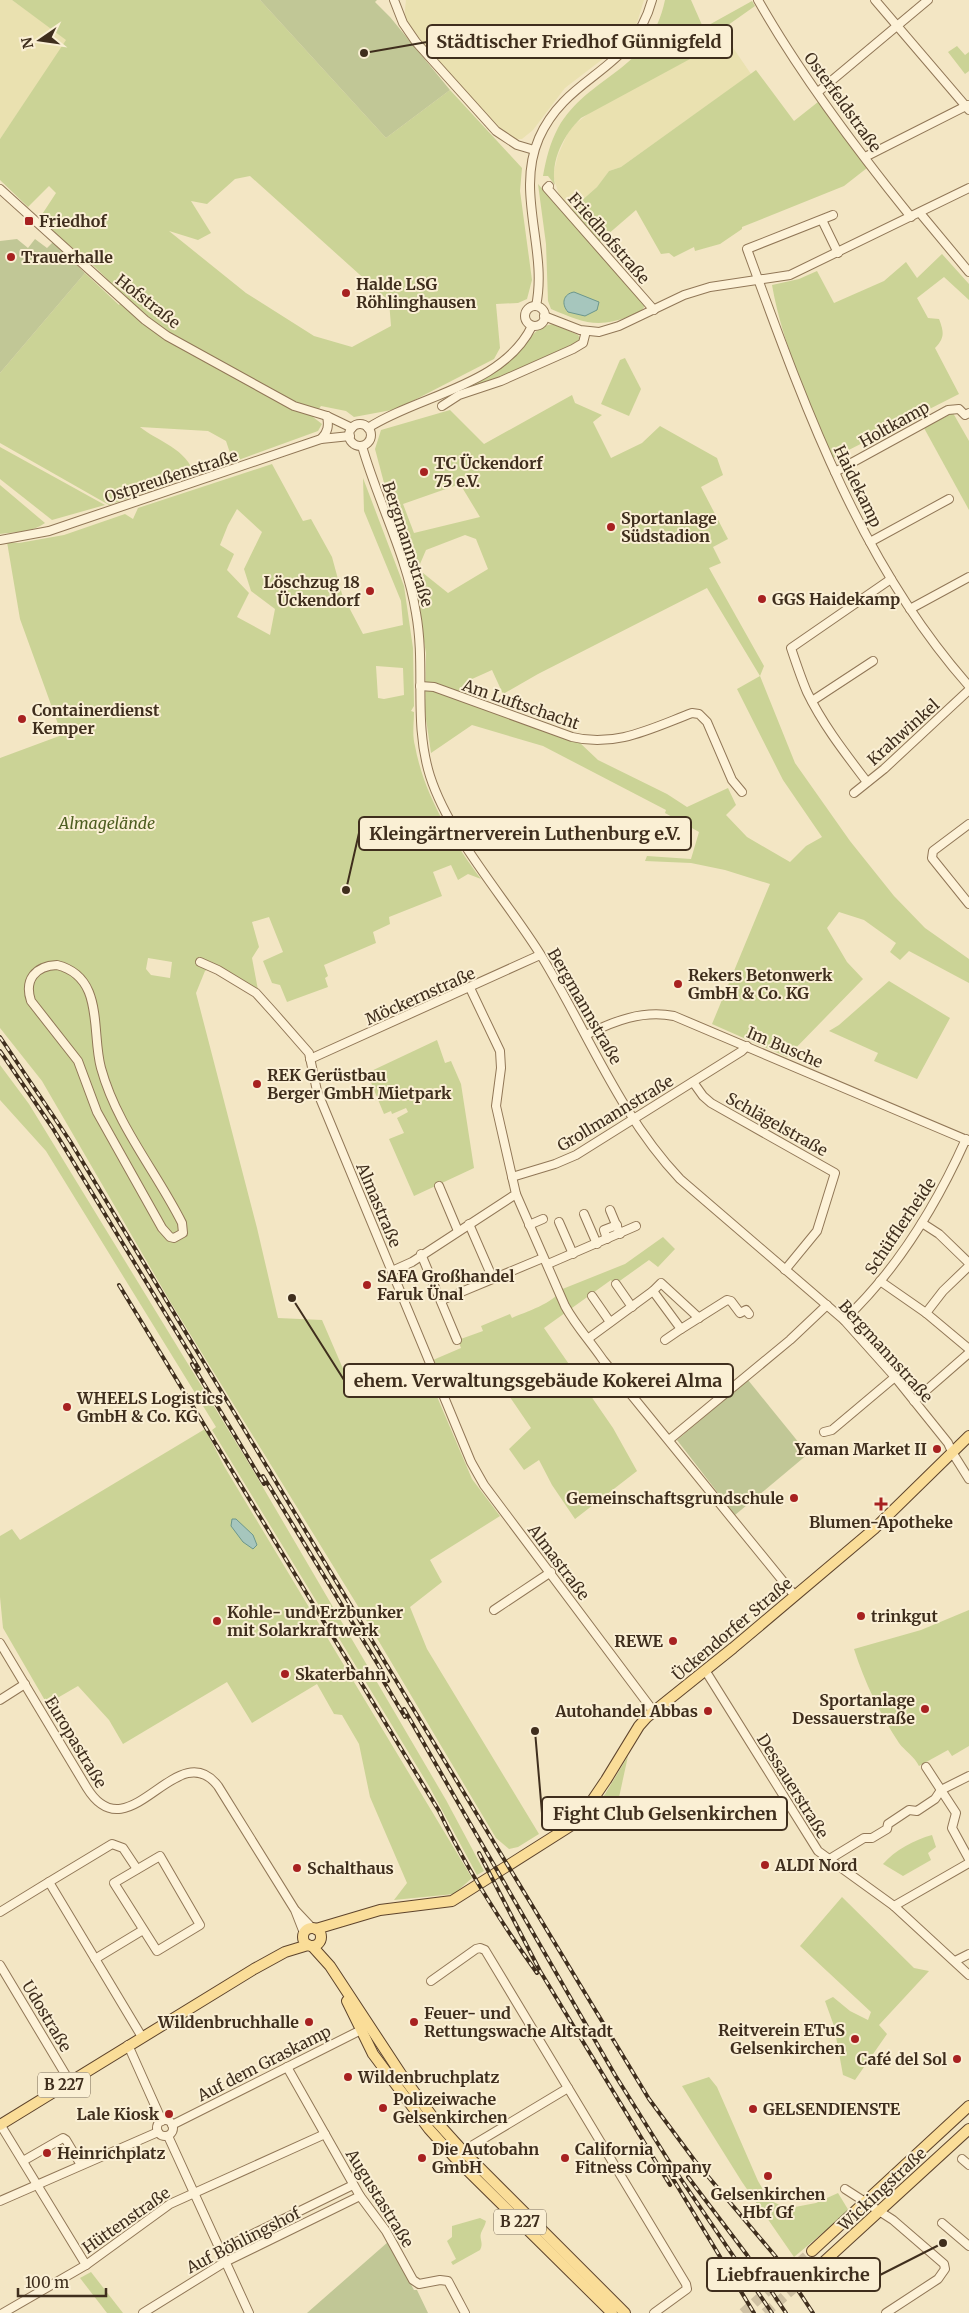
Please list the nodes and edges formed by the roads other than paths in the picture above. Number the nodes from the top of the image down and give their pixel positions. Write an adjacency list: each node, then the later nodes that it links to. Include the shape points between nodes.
1 (394, 0): 9 (street, via 403,23 416,42 496,131 517,145)
2 (652, 0): 9 (street, via 643,28 634,40 610,64 564,100 546,124)
3 (758, 0): 7 (street, Osterfeldstraße)
4 (874, 0): 6 (street)
5 (928, 0): 6 (street)
6 (897, 26): 7 (street); 8 (street)
7 (818, 92): 10 (street, Osterfeldstraße)
8 (968, 107): 10 (street)
9 (534, 150): 21 (street, via 530,185 538,273)
10 (865, 157): 16 (street, Osterfeldstraße)
11 (550, 186): 22 (street, Friedhofstraße, via 547,188)
12 (969, 188): 14 (street)
13 (0, 189): 27 (street, Hofstraße, via 168,336 294,406)
14 (920, 213): 16 (street); 19 (street)
15 (833, 215): 17 (street)
16 (911, 217): 18 (street)
17 (822, 220): 18 (street); 20 (street, via 746,249)
18 (838, 253): 20 (street, via 790,275)
19 (969, 272)
20 (758, 280): 22 (street, via 710,287); 33 (street, Haidekamp)
21 (536, 306): 23 (street); 24 (street, via 525,314 525,320)
22 (654, 310): 25 (street, via 619,326 598,332)
23 (544, 316): 24 (street, via 541,324); 25 (street)
24 (532, 326): 29 (street, via 515,350 498,365)
25 (586, 331): 26 (street, via 580,345 512,377 459,395)
26 (442, 406)
27 (327, 416): 30 (street, Hofstraße); 31 (street, via 327,434)
28 (968, 417): 33 (street, Holtkamp, via 959,409 948,410)
29 (368, 428): 30 (street, via 362,425); 32 (street, via 370,440)
30 (351, 432): 31 (street, Ostpreußenstraße); 32 (street, via 352,442)
31 (321, 439): 35 (street, Ostpreußenstraße, via 49,532)
32 (362, 446): 41 (street, Bergmannstraße, via 412,592 420,643)
33 (835, 472): 36 (street, Haidekamp)
34 (949, 499): 36 (street)
35 (0, 540)
36 (870, 542): 38 (street, Haidekamp)
37 (969, 577): 39 (street)
38 (891, 579): 39 (street, Haidekamp); 44 (street, via 790,648)
39 (910, 609): 42 (street, Haidekamp)
40 (873, 661): 44 (street)
41 (420, 686): 46 (street, Am Luftschacht, via 434,687 572,737 594,741 626,738 692,713 699,714 707,722 732,780); 50 (street, Bergmannstraße, via 424,751 430,777 442,805)
42 (969, 686)
43 (969, 690): 45 (street, Krahwinkel)
44 (812, 701): 45 (street, via 838,744)
45 (867, 782): 47 (street, Krahwinkel)
46 (742, 792)
47 (854, 793)
48 (969, 824): 49 (street, via 933,851 932,858)
49 (969, 904)
50 (540, 955): 52 (street, Möckernstraße); 53 (street, Bergmannstraße)
51 (200, 962): 55 (street, Almastraße, via 256,993 309,1053)
52 (470, 988): 55 (street, Möckernstraße); 59 (street, via 500,1051 496,1106)
53 (586, 1035): 54 (street, Im Busche, via 628,1018 657,1014 684,1019); 57 (street, Bergmannstraße)
54 (747, 1046): 56 (street, Grollmannstraße); 58 (street, Im Busche)
55 (310, 1059): 81 (street, Almastraße, via 317,1091)
56 (693, 1082): 57 (street, Grollmannstraße); 80 (street, Schlägelstraße, via 711,1103 835,1173 816,1232)
57 (634, 1119): 59 (street, Grollmannstraße, via 565,1160); 80 (street, Bergmannstraße, via 680,1179)
58 (968, 1140): 66 (street, Schüfflerheide)
59 (512, 1176): 61 (street)
60 (439, 1186): 72 (street)
61 (516, 1194): 67 (street); 68 (street)
62 (610, 1210): 69 (street)
63 (584, 1214): 75 (street)
64 (543, 1219): 68 (street)
65 (559, 1222): 77 (street)
66 (922, 1223): 79 (street, via 939,1234); 83 (street, Schüfflerheide)
67 (469, 1224): 72 (street); 82 (street)
68 (529, 1225): 78 (street)
69 (616, 1225): 73 (street); 74 (street, via 604,1230)
70 (636, 1226): 73 (street)
71 (184, 1229): 71 (street, via 110,1093 98,1055 95,1016 88,988 64,966 42,968 35,972 29,983 31,1001 78,1061 97,1112 162,1228 174,1238)
72 (458, 1231): 76 (street)
73 (620, 1234): 74 (street)
74 (608, 1239): 75 (street)
75 (597, 1244): 77 (street)
76 (421, 1254): 81 (street); 87 (street)
77 (573, 1254): 78 (street)
78 (545, 1261): 82 (street); 96 (street, via 565,1306)
79 (969, 1264): 90 (street)
80 (786, 1270): 88 (street, Bergmannstraße)
81 (392, 1271): 108 (street, Almastraße, via 471,1462 484,1485)
82 (493, 1279): 87 (street)
83 (880, 1281): 90 (street); 93 (street, Schüfflerheide)
84 (616, 1284): 89 (street)
85 (653, 1291): 89 (street); 92 (street, via 662,1283); 95 (street)
86 (592, 1296): 94 (street)
87 (442, 1300): 97 (street)
88 (826, 1305): 93 (street, Bergmannstraße); 105 (street, via 790,1340)
89 (632, 1306): 94 (street)
90 (926, 1313): 99 (street)
91 (750, 1314): 92 (street, via 746,1310 740,1313 729,1300)
92 (699, 1318): 95 (street)
93 (844, 1320): 101 (street, Bergmannstraße)
94 (610, 1322): 96 (street)
95 (681, 1329): 98 (street)
96 (589, 1338): 105 (street)
97 (457, 1340)
98 (665, 1340)
99 (969, 1349)
100 (969, 1354): 102 (street)
101 (895, 1377): 102 (street, Bergmannstraße); 103 (street, via 832,1430)
102 (914, 1401): 106 (street, Bergmannstraße)
103 (824, 1432)
104 (969, 1436): 106 (main road, Ückendorfer Straße)
105 (668, 1440): 109 (street)
106 (952, 1452): 107 (street, Bergmannstraße); 109 (main road, Ückendorfer Straße, via 874,1529)
107 (969, 1480)
108 (551, 1572): 110 (street); 115 (street, Almastraße)
109 (795, 1596): 112 (main road, Ückendorfer Straße)
110 (494, 1610)
111 (0, 1643): 113 (street, Europastraße)
112 (705, 1670): 115 (main road, Ückendorfer Straße); 120 (street, Dessauerstraße, via 809,1840)
113 (25, 1684): 114 (street); 127 (street, Europastraße, via 93,1798 103,1807 123,1808 189,1772 197,1771 209,1776)
114 (0, 1700)
115 (654, 1712): 127 (main road, Ückendorfer Straße, via 639,1726 578,1819 561,1833 452,1901 380,1910 342,1922)
116 (926, 1767): 118 (street)
117 (969, 1776): 118 (street)
118 (941, 1790): 119 (street, via 956,1813 952,1828); 120 (street, via 935,1799 888,1824 887,1830 872,1838 864,1838)
119 (969, 1859)
120 (828, 1860): 124 (street, Dessauerstraße)
121 (969, 1863): 124 (street)
122 (137, 1869): 123 (street, via 123,1848 112,1844); 126 (street, via 114,1883); 126 (street, via 160,1856 200,1925 157,1951)
123 (48, 1882): 125 (street); 129 (street)
124 (894, 1906): 130 (street, Dessauerstraße)
125 (0, 1912)
126 (143, 1930): 129 (street)
127 (312, 1937): 134 (main road, B 227); 135 (main road, B 227)
128 (969, 1954): 130 (street)
129 (95, 1959): 135 (street)
130 (955, 1962): 132 (street, Dessauerstraße)
131 (0, 1965): 138 (street, Udostraße)
132 (969, 1975)
133 (431, 1981): 139 (street, via 480,1948 485,1950)
134 (365, 2028): 137 (street, Auf dem Graskamp); 148 (main road, B 227, via 390,2080)
135 (142, 2037): 136 (main road, B 227)
136 (128, 2045): 138 (main road, B 227); 141 (street)
137 (287, 2067): 143 (street, Auf dem Graskamp); 146 (street, Augustastraße)
138 (70, 2082): 142 (main road, B 227)
139 (568, 2088): 148 (street); 174 (street, via 686,2284 685,2290)
140 (969, 2106): 159 (main road, Wickingstraße)
141 (162, 2121): 143 (street, via 167,2120); 145 (street, via 158,2124)
142 (0, 2124): 150 (street)
143 (172, 2125): 147 (street, via 173,2130)
144 (969, 2128): 160 (main road, Wickingstraße)
145 (158, 2132): 147 (street); 151 (street)
146 (325, 2134): 154 (street, Augustastraße); 156 (street, Hüttenstraße)
147 (168, 2136): 156 (street)
148 (459, 2155): 172 (main road, B 227); 173 (main road, B 227)
149 (962, 2159): 152 (street)
150 (23, 2161): 151 (street, via 63,2138); 153 (street)
151 (81, 2165): 153 (street)
152 (969, 2165)
153 (37, 2185): 158 (street); 166 (street)
154 (354, 2185): 157 (street, Augustastraße); 163 (street, Auf Böhlingshof)
155 (845, 2190): 159 (street, Wickingstraße)
156 (193, 2193): 163 (street); 166 (street, Hüttenstraße, via 170,2204)
157 (360, 2196): 165 (street, Auf Böhlingshof); 171 (street, Augustastraße, via 386,2231 415,2282 448,2281)
158 (0, 2201)
159 (865, 2203): 160 (street); 164 (main road, Wickingstraße)
160 (880, 2212): 167 (main road, Wickingstraße); 175 (street, via 944,2264 945,2269 938,2279)
161 (942, 2223): 162 (street)
162 (969, 2246)
163 (220, 2250): 165 (street)
164 (812, 2251)
165 (225, 2262): 169 (street, Auf Böhlingshof); 170 (street)
166 (86, 2265): 168 (street, Hüttenstraße)
167 (815, 2270)
168 (3, 2313)
169 (143, 2313)
170 (249, 2313)
171 (465, 2313)
172 (612, 2313)
173 (625, 2313)
174 (654, 2313)
175 (886, 2313)

